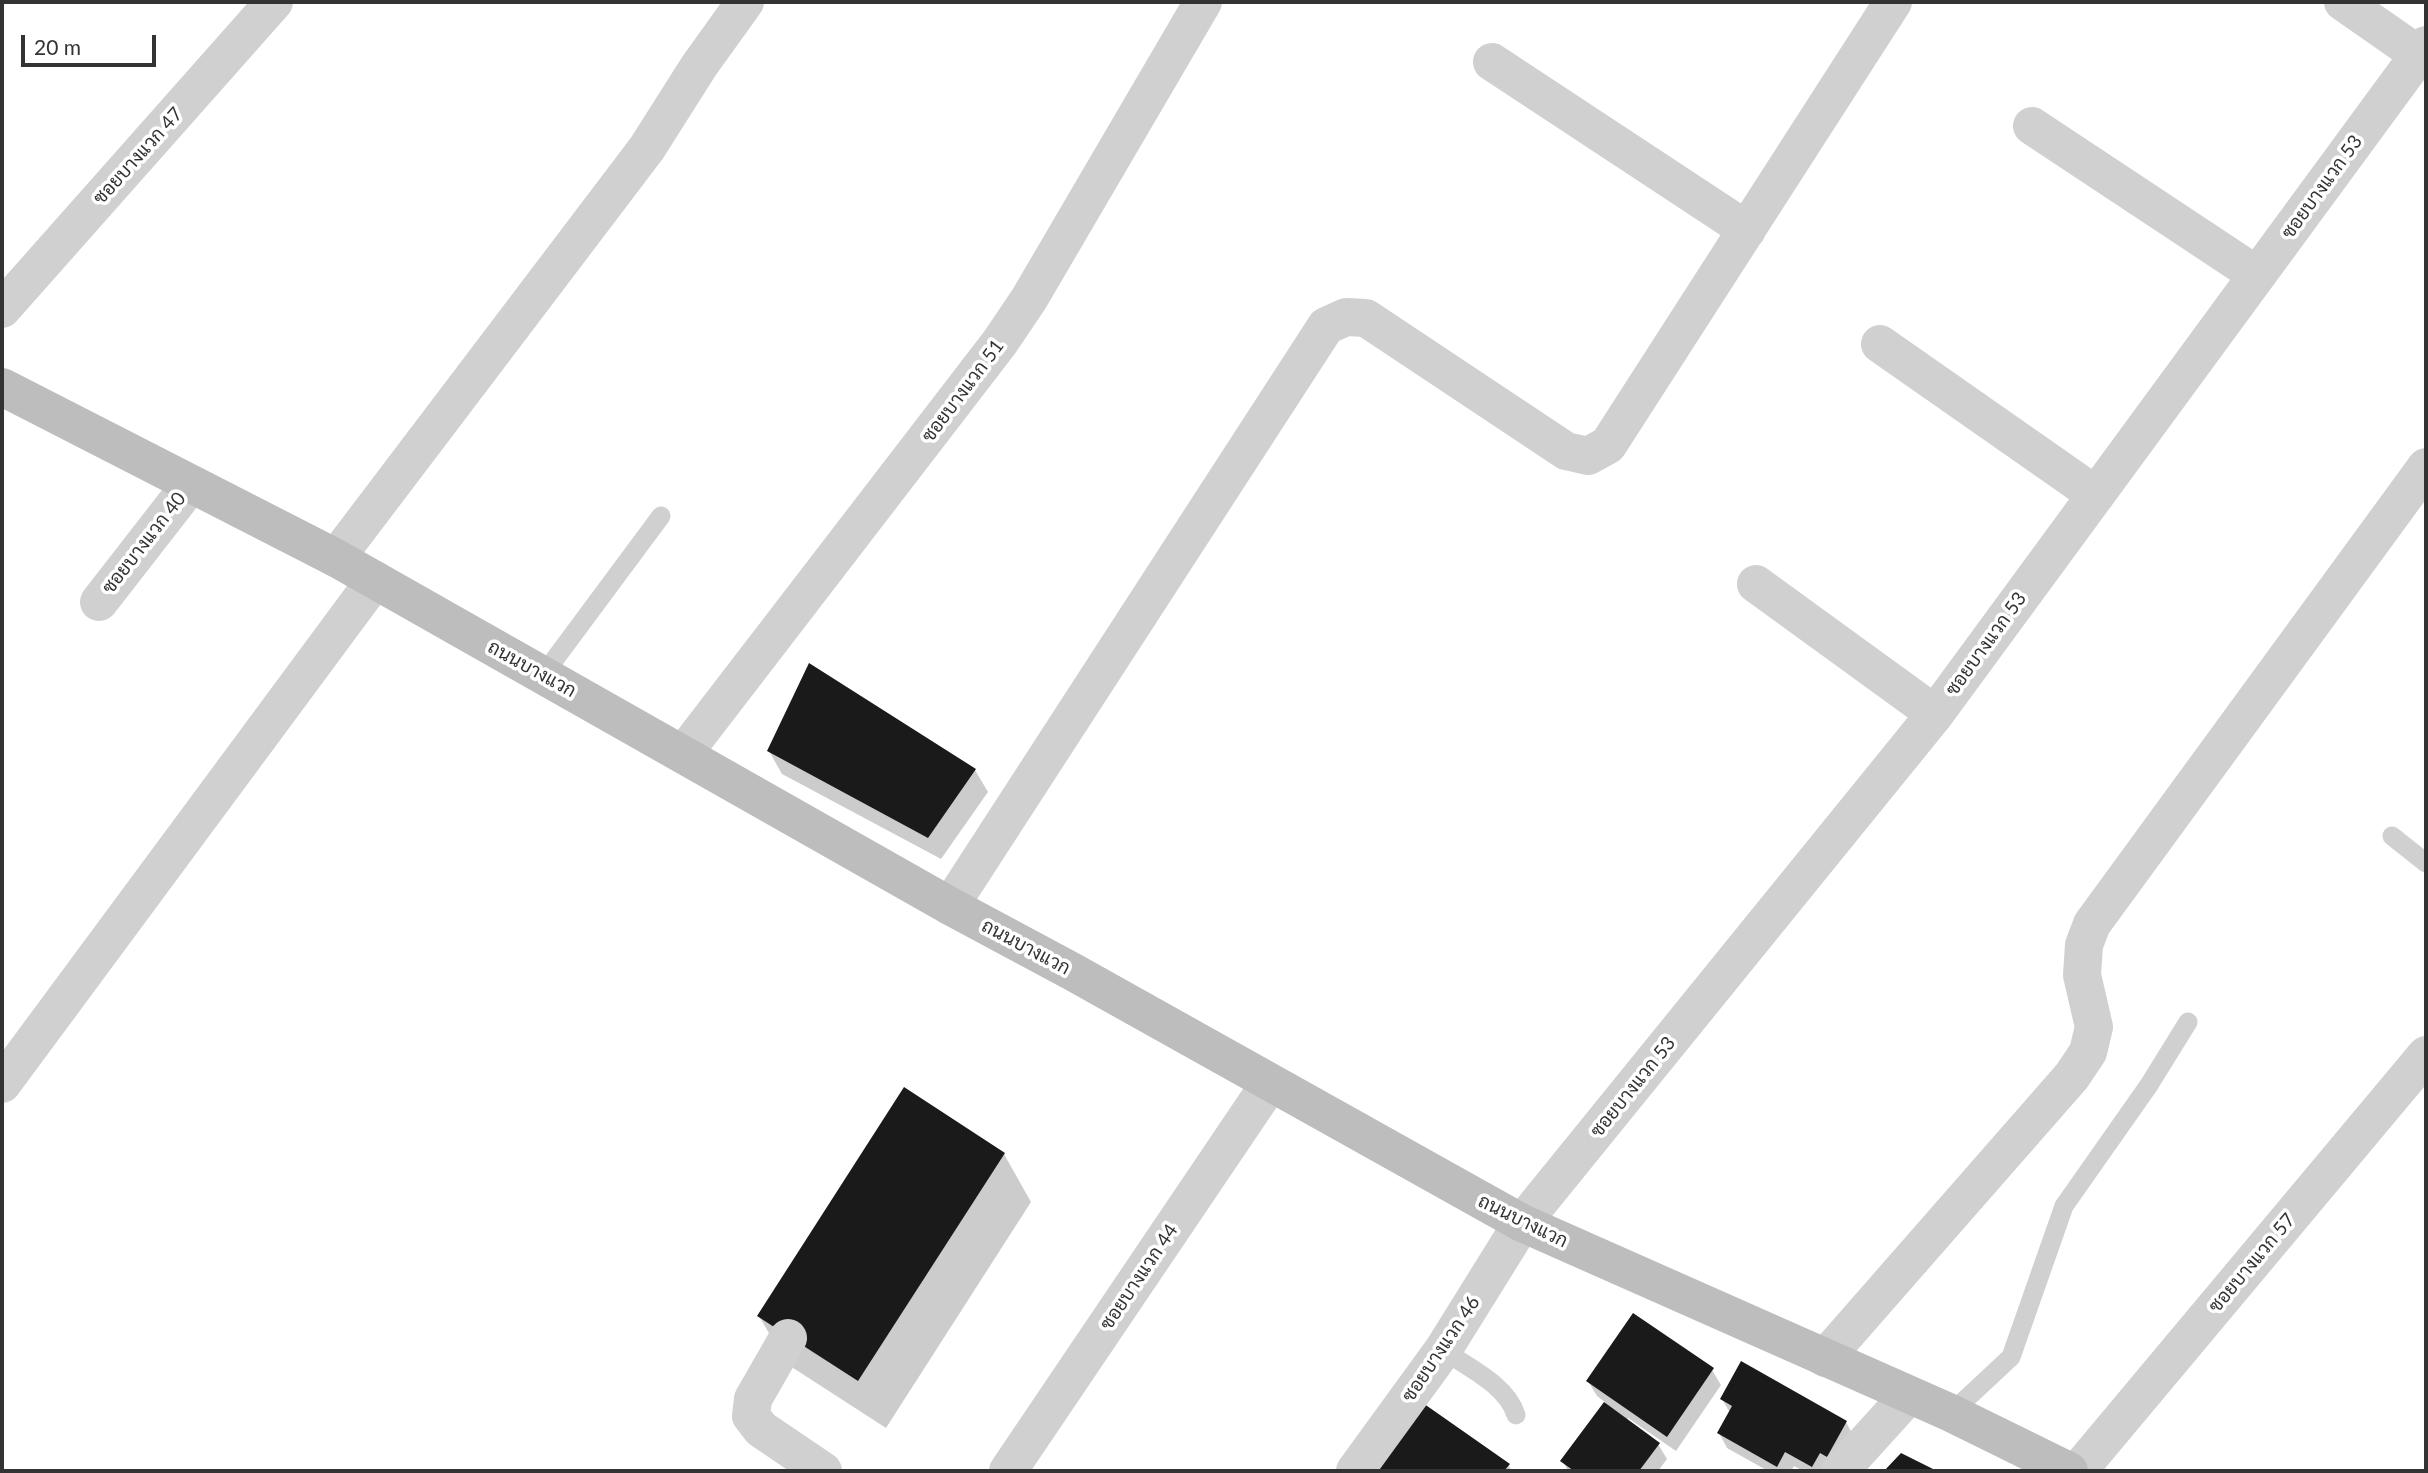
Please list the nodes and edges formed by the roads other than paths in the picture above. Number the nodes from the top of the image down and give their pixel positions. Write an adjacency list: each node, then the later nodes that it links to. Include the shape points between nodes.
1 (274, 2): 11 (street, ซอยบางแวก 47)
2 (745, 2): 18 (street, via 647,148)
3 (1203, 2): 24 (street, ซอยบางแวก 51, via 1030,299)
4 (1893, 2): 9 (street)
5 (2343, 2): 6 (street)
6 (2423, 50): 10 (street, ซอยบางแวก 53)
7 (1492, 62): 9 (street)
8 (2032, 126): 10 (street)
9 (1747, 230): 27 (street, via 1608,445 1588,456 1566,450 1366,318 1346,317 1326,326)
10 (2257, 275): 16 (street, ซอยบางแวก 53)
11 (2, 309)
12 (1880, 344): 16 (street)
13 (2, 387): 15 (main road, ถนนบางแวก)
14 (2426, 467): 35 (street, via 2092,924 2084,946 2082,975 2094,1027 2088,1052)
15 (190, 485): 18 (main road, ถนนบางแวก); 21 (street, ซอยบางแวก 40)
16 (2096, 495): 23 (street, ซอยบางแวก 53)
17 (661, 516): 22 (lane)
18 (336, 558): 19 (main road, ถนนบางแวก)
19 (375, 580): 22 (main road, ถนนบางแวก); 31 (street)
20 (1756, 584): 23 (street)
21 (99, 602)
22 (543, 675): 24 (main road, ถนนบางแวก)
23 (1935, 714): 32 (street, ซอยบางแวก 53)
24 (684, 753): 27 (main road, ถนนบางแวก)
25 (2392, 836): 26 (lane)
26 (2426, 863)
27 (950, 906): 30 (main road, ถนนบางแวก)
28 (2188, 1022): 37 (lane, via 2064,1206 2011,1357)
29 (2426, 1055): 44 (street, ซอยบางแวก 57)
30 (1270, 1083): 32 (main road, ถนนบางแวก); 40 (street, ซอยบางแวก 44)
31 (2, 1084)
32 (1522, 1223): 34 (street, ซอยบางแวก 46); 35 (main road, ถนนบางแวก)
33 (788, 1338): 39 (street, via 752,1399 751,1416 761,1429)
34 (1443, 1350): 38 (lane, via 1497,1388 1513,1404); 41 (street, ซอยบางแวก 46)
35 (1825, 1358): 36 (main road, ถนนบางแวก)
36 (1908, 1396): 37 (main road, ถนนบางแวก); 42 (street)
37 (1951, 1413): 43 (main road, ถนนบางแวก)
38 (1516, 1415)
39 (823, 1471)
40 (1008, 1471)
41 (1355, 1471)
42 (1840, 1471)
43 (2069, 1471)
44 (2078, 1471)

